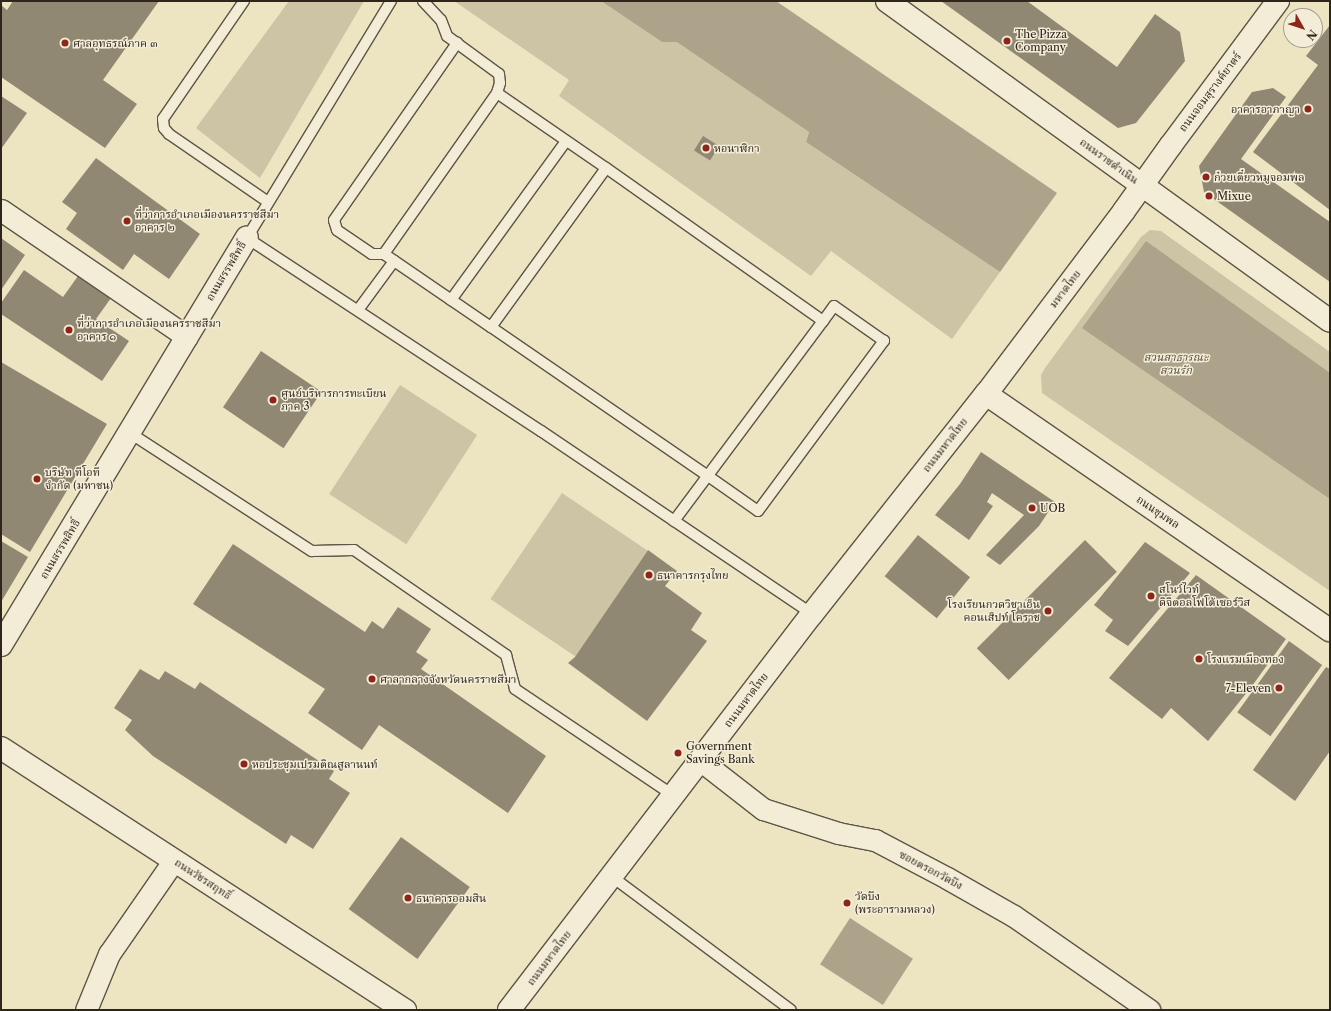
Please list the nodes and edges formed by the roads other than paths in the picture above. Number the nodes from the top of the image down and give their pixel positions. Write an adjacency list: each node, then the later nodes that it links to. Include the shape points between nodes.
1 (244, 1): 11 (lane, via 163,119 164,128)
2 (391, 1): 11 (lane, ถนนสรรพสิทธิ์)
3 (423, 1): 6 (lane, via 441,20 446,36)
4 (887, 1): 10 (street, ถนนราชดำเนิน)
5 (1278, 1): 10 (street, ถนนจอมสุรางค์ยาตร์)
6 (456, 43): 7 (lane, via 499,74); 14 (lane, via 334,220 337,230 372,254)
7 (497, 93): 8 (lane); 14 (lane)
8 (566, 141): 9 (lane); 16 (lane)
9 (606, 168): 19 (lane); 20 (lane)
10 (1142, 184): 18 (street, ถนนราชดำเนิน); 22 (street, มหาดไทย)
11 (268, 202): 13 (lane, ถนนสรรพสิทธิ์)
12 (1, 210): 21 (street)
13 (247, 238): 17 (lane); 21 (street, ถนนสรรพสิทธิ์)
14 (384, 254): 15 (lane)
15 (394, 261): 16 (lane); 17 (lane)
16 (451, 300): 20 (lane)
17 (358, 310): 25 (lane)
18 (1330, 320)
19 (823, 321): 24 (lane); 24 (lane, via 834,306 884,341 758,511)
20 (491, 327): 24 (lane)
21 (187, 337): 23 (street, ถนนสรรพสิทธิ์)
22 (986, 394): 26 (street, ถนนมหาดไทย); 27 (street, ถนนชุมพล)
23 (130, 433): 28 (street, ถนนสรรพสิทธิ์); 31 (lane, via 312,551 354,550 506,656 515,689)
24 (708, 476): 25 (lane)
25 (674, 521): 26 (lane)
26 (812, 614): 30 (street, ถนนมหาดไทย)
27 (1330, 630)
28 (1, 645)
29 (1, 748): 32 (street, ถนนวัชรสฤทธิ์)
30 (700, 760): 31 (street, ถนนมหาดไทย); 38 (street, ซอยตรอกวัดบึง, via 763,809 838,833 875,840 947,878 1014,916)
31 (673, 795): 33 (street, ถนนมหาดไทย)
32 (174, 860): 34 (street, via 109,954); 35 (street, ถนนวัชรสฤทธิ์)
33 (611, 876): 36 (street, ถนนมหาดไทย); 37 (lane)
34 (86, 1010)
35 (405, 1010)
36 (509, 1010)
37 (791, 1010)
38 (1149, 1010)

